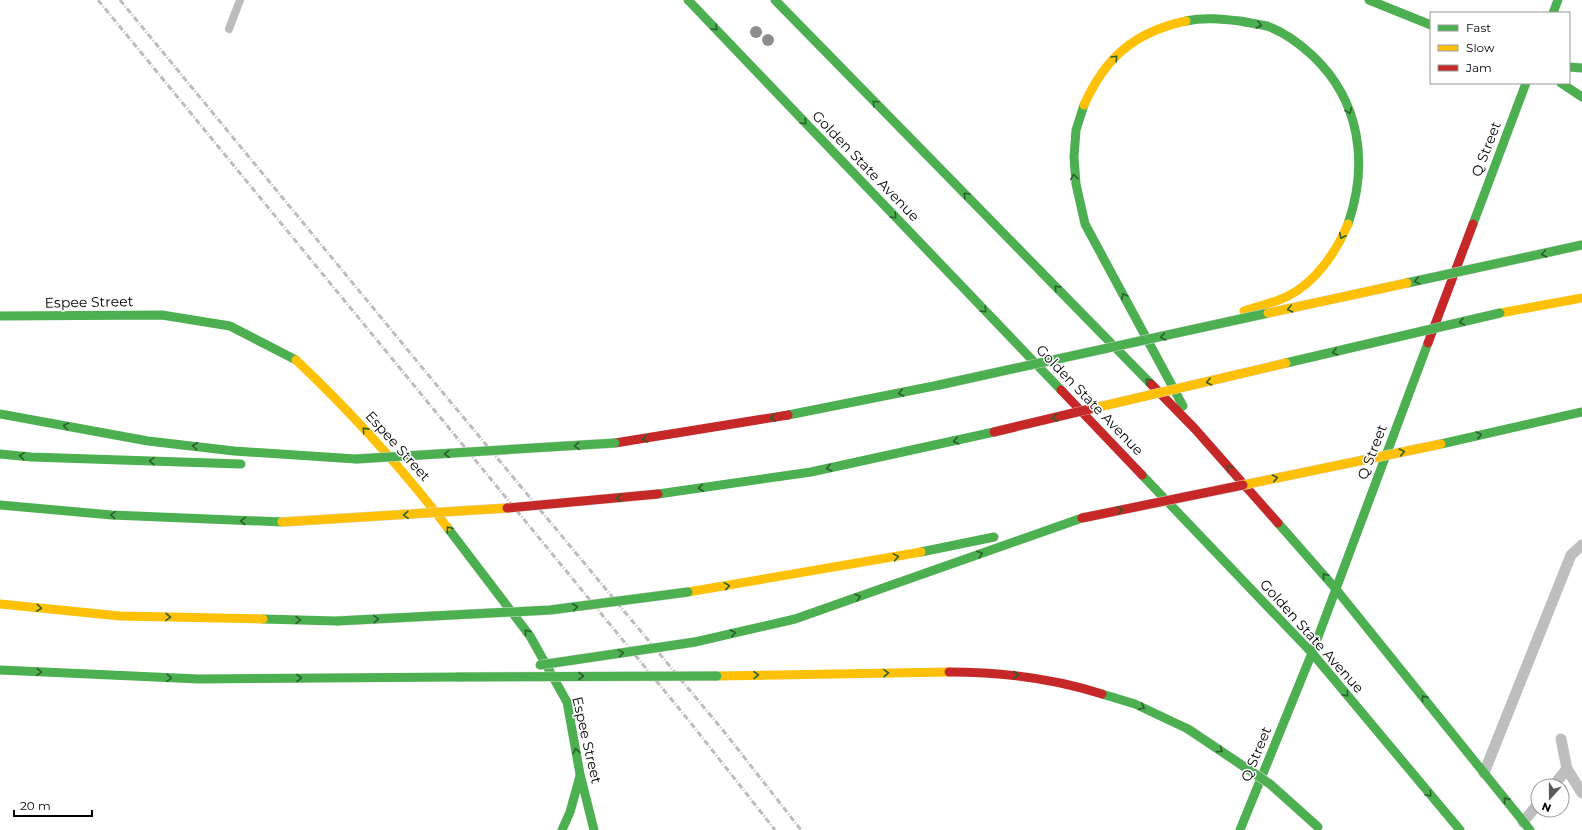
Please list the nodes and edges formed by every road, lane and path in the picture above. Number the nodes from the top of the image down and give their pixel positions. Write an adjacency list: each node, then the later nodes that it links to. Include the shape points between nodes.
1 (688, 0): 28 (main road, Golden State Avenue, one-way to 28)
2 (775, 0): 18 (main road, one-way to 2)
3 (1368, 0): 6 (main road)
4 (1558, 0): 5 (main road)
5 (1553, 12)
6 (1430, 25)
7 (1570, 67): 8 (main road)
8 (1582, 68)
9 (1526, 84): 26 (main road, Q Street)
10 (1562, 84): 11 (main road)
11 (1582, 97)
12 (1582, 245): 15 (main road, one-way to 15, bridge)
13 (1582, 298): 23 (main road, one-way to 23, bridge, via 1500,313 994,432 811,472 658,494 471,511 282,522 112,515)
14 (0, 316): 34 (main road, Espee Street, one-way to 14, via 567,702 530,636 418,489 342,404 294,358 230,326 162,315)
15 (1185, 332): 18 (main road, one-way to 15, bridge, via 1085,224 1073,169 1079,117 1104,70 1124,49 1163,27 1192,20 1220,19 1275,29 1304,47 1327,70 1343,95 1353,120 1359,149 1360,182 1351,218 1337,248 1317,273 1292,294); 20 (main road, one-way to 20, bridge, via 779,418 615,443)
16 (1582, 412): 24 (main road, one-way to 16, bridge, via 1441,444)
17 (0, 414): 20 (main road, one-way to 17, via 234,451 148,441)
18 (1195, 429): 26 (main road, one-way to 18)
19 (0, 454): 22 (main road, one-way to 19)
20 (356, 459): 21 (main road)
21 (272, 463)
22 (249, 464)
23 (0, 505)
24 (1082, 518): 27 (main road, one-way to 24, bridge, via 120,616 337,621 550,610 811,573); 30 (main road, one-way to 24, bridge, via 695,642 796,619)
25 (1582, 545): 33 (lane, via 1571,555)
26 (1336, 588): 28 (main road, Q Street); 33 (main road, one-way to 26)
27 (0, 604)
28 (1312, 653): 41 (main road, Q Street); 42 (main road, Golden State Avenue, one-way to 42)
29 (0, 669): 30 (main road, one-way to 30, via 198,679)
30 (458, 677): 38 (main road, one-way to 38, bridge, via 972,672 1030,676 1087,689 1135,704 1188,729 1270,784)
31 (1560, 739): 32 (lane)
32 (1567, 769): 35 (lane); 36 (lane)
33 (1484, 773): 37 (main road, one-way to 33)
34 (580, 774): 39 (main road, via 570,812); 40 (main road, Espee Street)
35 (1560, 778)
36 (1582, 793)
37 (1527, 826)
38 (1320, 828)
39 (562, 830)
40 (594, 830)
41 (1240, 830)
42 (1460, 830)

